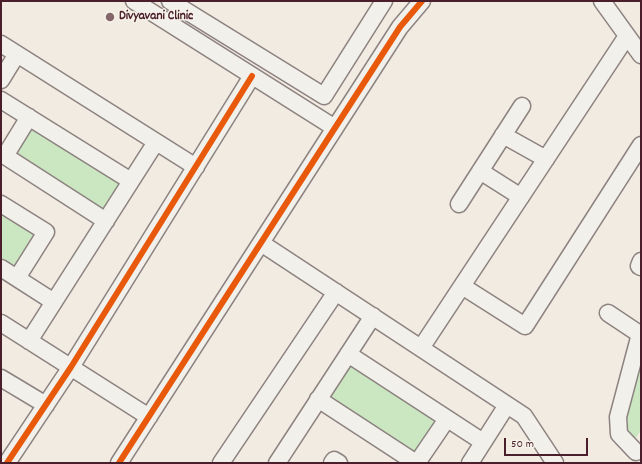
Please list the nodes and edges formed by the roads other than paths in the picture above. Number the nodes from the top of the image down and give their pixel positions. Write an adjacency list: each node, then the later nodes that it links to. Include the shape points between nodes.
1 (134, 1): 10 (street)
2 (170, 1): 3 (street, via 324,96)
3 (384, 1)
4 (422, 1): 15 (street, via 400,27)
5 (602, 1): 6 (street)
6 (628, 36): 9 (street); 19 (street)
7 (1, 44): 8 (street)
8 (17, 54): 11 (street); 17 (street)
9 (641, 55)
10 (252, 76): 15 (street); 20 (street)
11 (1, 80)
12 (1, 100): 14 (street)
13 (522, 106): 16 (street)
14 (29, 117): 22 (street); 26 (street, via 5,156)
15 (335, 128): 27 (street)
16 (503, 135): 19 (street); 21 (street)
17 (156, 142): 20 (street); 22 (street)
18 (641, 145): 32 (street, via 525,326)
19 (546, 159): 23 (street)
20 (196, 166): 42 (street)
21 (480, 171): 23 (street); 25 (street)
22 (131, 181): 26 (street)
23 (521, 197): 32 (street)
24 (1, 204): 31 (street, via 46,232)
25 (459, 204)
26 (106, 220): 34 (street)
27 (261, 243): 33 (street); 47 (street)
28 (641, 262): 30 (street)
29 (1, 268): 31 (street)
30 (641, 268)
31 (17, 278): 34 (street)
32 (462, 286): 40 (street)
33 (336, 292): 36 (street); 53 (street)
34 (54, 302): 39 (street)
35 (608, 313): 38 (street)
36 (373, 316): 40 (street); 41 (street)
37 (1, 323): 39 (street)
38 (640, 334): 50 (street, via 618,417 619,434)
39 (29, 340): 42 (street)
40 (421, 348): 46 (street)
41 (348, 354): 44 (street); 48 (street)
42 (71, 367): 45 (street); 47 (street)
43 (2, 379): 45 (street)
44 (318, 399): 54 (street); 57 (street)
45 (46, 405): 51 (street)
46 (508, 405): 49 (street); 59 (street, via 524,416)
47 (149, 417): 52 (street)
48 (446, 419): 49 (street); 57 (street)
49 (483, 442): 58 (street)
50 (635, 453)
51 (7, 463)
52 (119, 463)
53 (221, 463)
54 (277, 463)
55 (332, 463): 56 (street, via 334,460)
56 (339, 463)
57 (417, 463)
58 (470, 463)
59 (555, 463)

